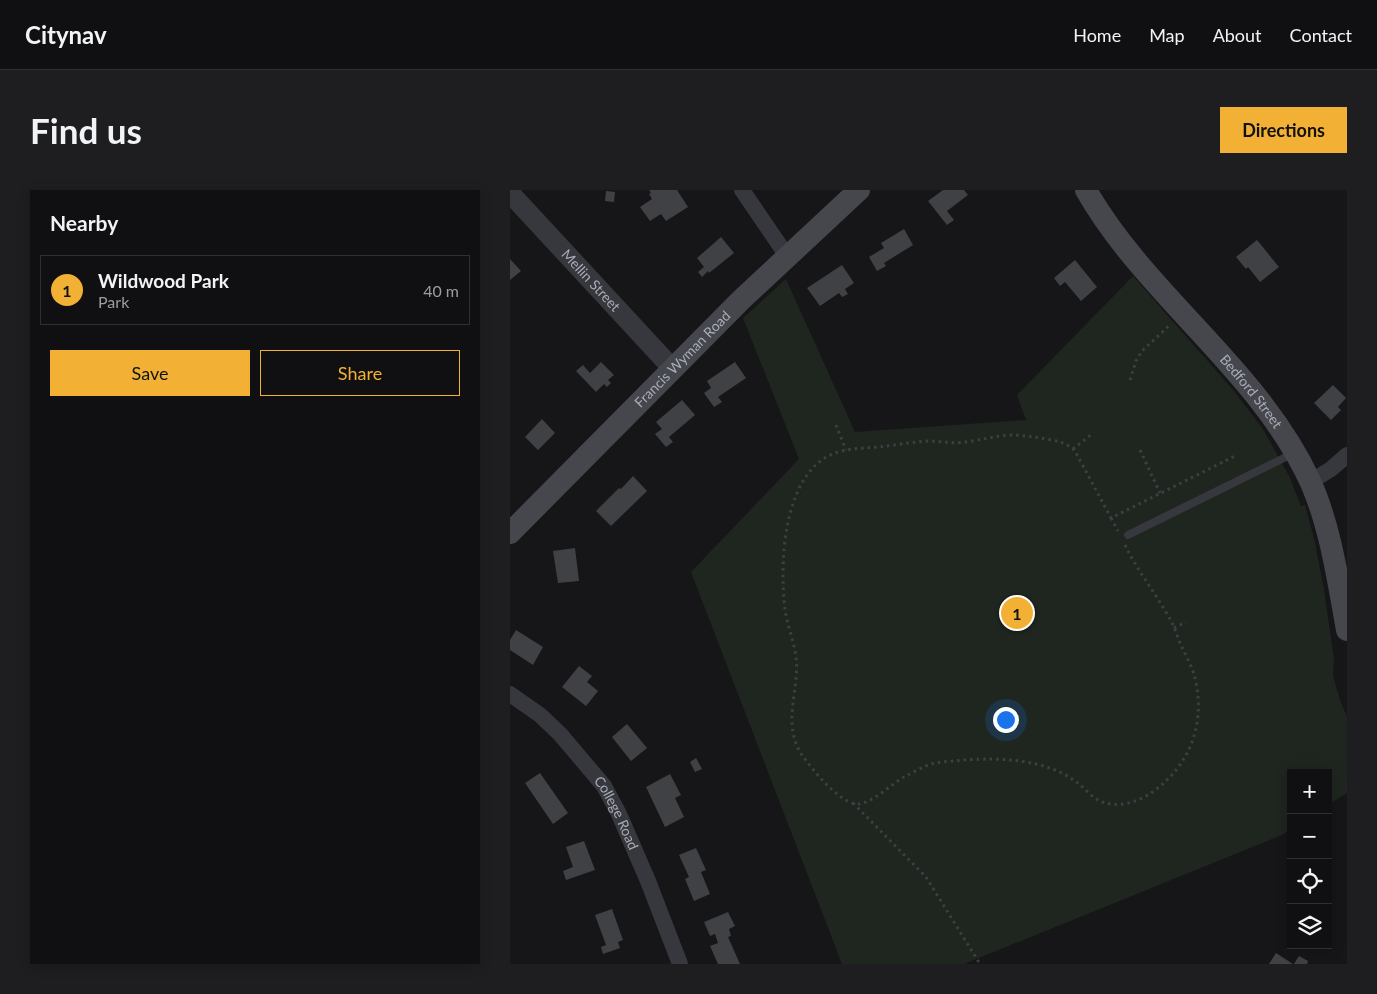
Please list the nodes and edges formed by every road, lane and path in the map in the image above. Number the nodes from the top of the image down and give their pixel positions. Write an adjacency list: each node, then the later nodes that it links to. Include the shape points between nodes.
1 (742, 190): 5 (street)
2 (859, 190): 5 (main road, Francis Wyman Road)
3 (1086, 190): 6 (main road, Bedford Street, via 1127,250)
4 (510, 193): 7 (street, Mellin Street)
5 (788, 256): 7 (main road, Francis Wyman Road)
6 (1183, 313): 8 (path, via 1142,351); 14 (main road, Bedford Street, via 1246,384)
7 (672, 368): 20 (main road, Francis Wyman Road)
8 (1130, 380)
9 (836, 425): 12 (path)
10 (1092, 434): 11 (path)
11 (1073, 449): 12 (path, via 1056,441 1012,435 962,443 929,441); 19 (path)
12 (846, 450): 26 (path, via 823,459 798,489 788,522 782,579 797,661 792,706 794,736 813,770 834,791)
13 (1140, 450): 18 (path)
14 (1294, 453): 17 (main road, Bedford Street); 21 (lane)
15 (1347, 455): 17 (street, via 1331,470)
16 (1235, 456): 18 (path)
17 (1310, 482): 24 (main road, Bedford Street, via 1328,532)
18 (1160, 493): 19 (path)
19 (1111, 518): 23 (path)
20 (510, 533)
21 (1128, 535)
22 (1186, 622): 23 (path)
23 (1174, 628): 26 (path, via 1196,683 1195,735 1190,750 1172,774 1144,797 1129,803 1109,804 1097,799 1069,776 1054,770 1016,761 989,759 925,766 868,801)
24 (1347, 630)
25 (510, 694): 27 (street, College Road, via 560,734 604,786 637,856)
26 (853, 803): 28 (path, via 926,877)
27 (680, 964)
28 (980, 964)

